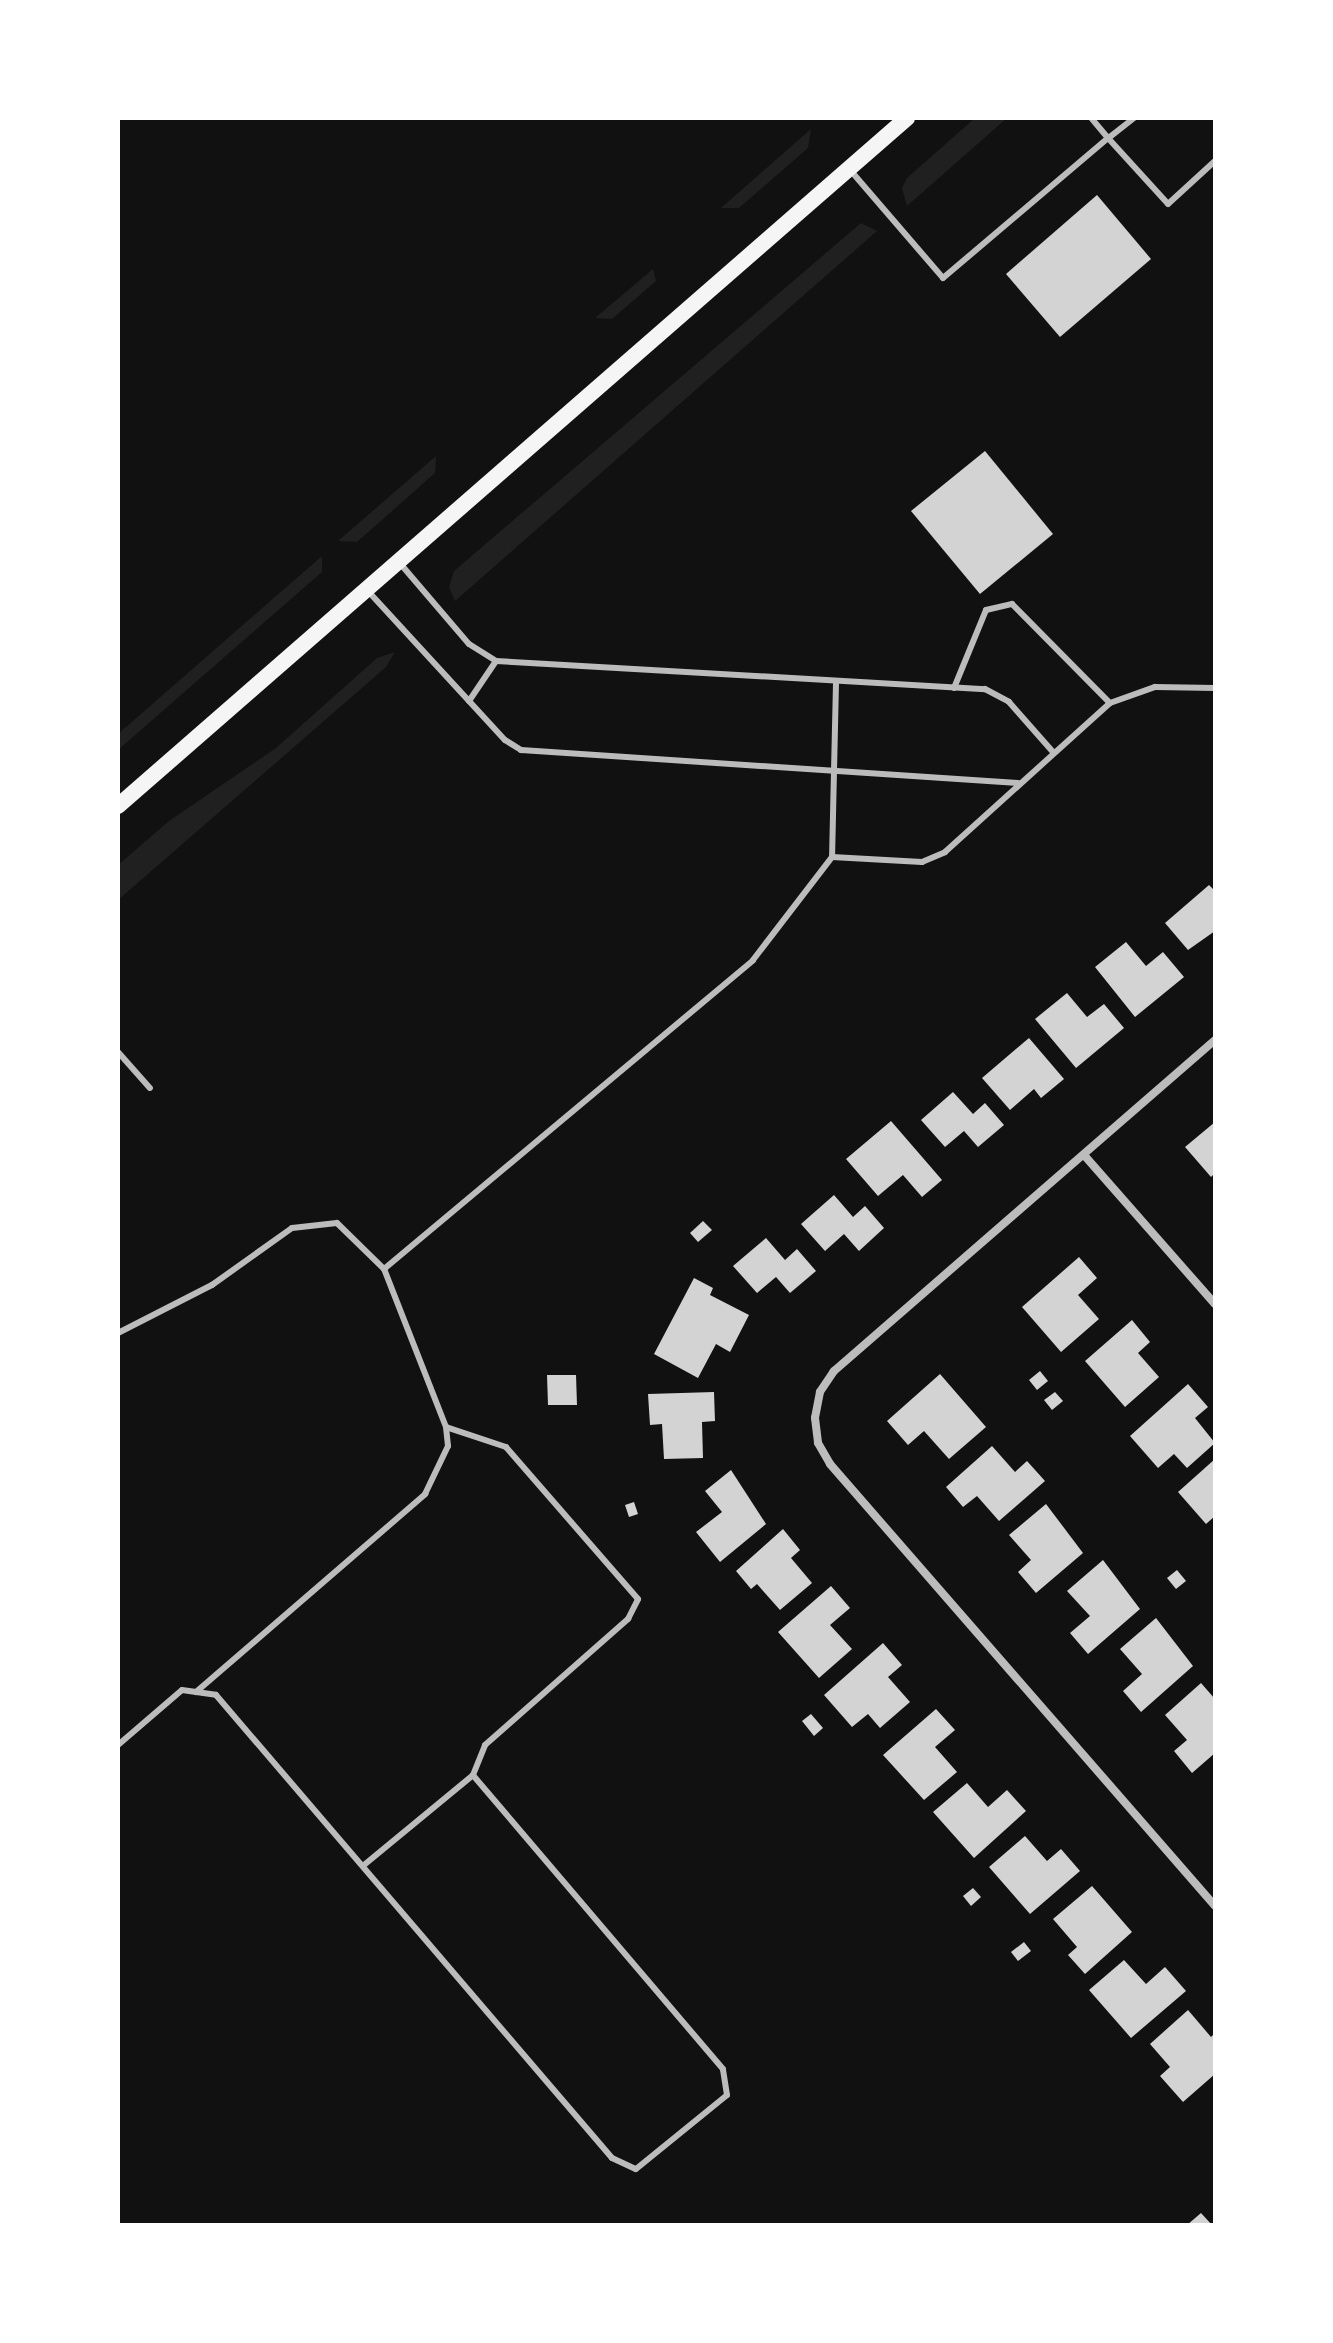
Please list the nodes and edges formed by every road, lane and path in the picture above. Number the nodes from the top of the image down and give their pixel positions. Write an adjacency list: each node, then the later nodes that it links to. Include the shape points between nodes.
1 (907, 118): 6 (main road)
2 (1091, 118): 4 (lane)
3 (1134, 118): 4 (lane)
4 (1108, 138): 5 (lane, via 1168,204); 6 (lane, via 943,278)
5 (1215, 161)
6 (849, 168): 7 (main road)
7 (398, 561): 8 (main road); 9 (lane, via 469,644)
8 (366, 589): 13 (lane); 18 (main road)
9 (496, 661): 10 (lane); 13 (lane)
10 (836, 683): 11 (lane); 16 (lane)
11 (954, 688): 14 (lane, via 986,610 1012,604); 15 (lane, via 985,689 1009,702)
12 (1215, 688): 14 (lane, via 1155,687)
13 (469, 701): 16 (lane, via 505,740 538,755)
14 (1110, 703): 15 (lane)
15 (1053, 752): 17 (lane)
16 (836, 772): 17 (lane); 19 (lane)
17 (1018, 783): 19 (lane, via 945,852 922,862)
18 (118, 806)
19 (832, 857): 24 (lane, via 753,960)
20 (1215, 1040): 23 (street)
21 (118, 1052): 22 (lane)
22 (150, 1088)
23 (1084, 1155): 25 (street); 32 (street, via 834,1371 820,1392 818,1443 830,1464)
24 (384, 1269): 26 (lane, via 337,1223 292,1228 212,1285); 27 (lane)
25 (1215, 1304)
26 (118, 1333)
27 (446, 1427): 28 (lane, via 448,1446 425,1494); 30 (lane, via 506,1447 638,1599 628,1619 485,1745)
28 (196, 1692): 29 (lane, via 182,1690); 31 (lane, via 216,1695)
29 (118, 1745)
30 (473, 1775): 31 (lane); 31 (lane, via 723,2069 727,2095 636,2169 612,2158)
31 (364, 1865)
32 (1215, 1906)

